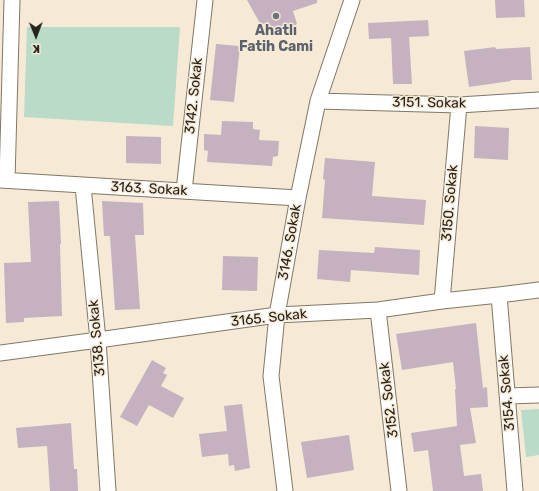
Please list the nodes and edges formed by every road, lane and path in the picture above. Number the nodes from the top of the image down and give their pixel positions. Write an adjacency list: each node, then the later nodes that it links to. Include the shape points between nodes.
1 (12, 0): 7 (street)
2 (204, 0): 9 (street, 3142. Sokak)
3 (352, 0): 5 (street, 3146. Sokak)
4 (539, 100): 6 (street, 3151. Sokak)
5 (318, 101): 6 (street, 3151. Sokak); 10 (street, 3146. Sokak)
6 (459, 105): 13 (street, 3150. Sokak)
7 (4, 180): 8 (street, 3163. Sokak)
8 (83, 186): 9 (street, 3163. Sokak); 16 (street, 3138. Sokak)
9 (184, 191): 10 (street, 3163. Sokak)
10 (298, 198): 15 (street, 3146. Sokak)
11 (539, 290): 12 (street, 3165. Sokak)
12 (499, 295): 13 (street, 3165. Sokak); 19 (street, 3154. Sokak)
13 (442, 300): 14 (street, 3165. Sokak)
14 (378, 310): 15 (street, 3165. Sokak); 22 (street, 3152. Sokak)
15 (276, 315): 16 (street, 3165. Sokak); 21 (street, 3146. Sokak, via 272,376)
16 (98, 340): 17 (street, 3165. Sokak); 20 (street, 3138. Sokak)
17 (0, 353)
18 (539, 394): 19 (street)
19 (508, 396): 23 (street, 3154. Sokak)
20 (108, 491)
21 (285, 491)
22 (399, 491)
23 (515, 491)

